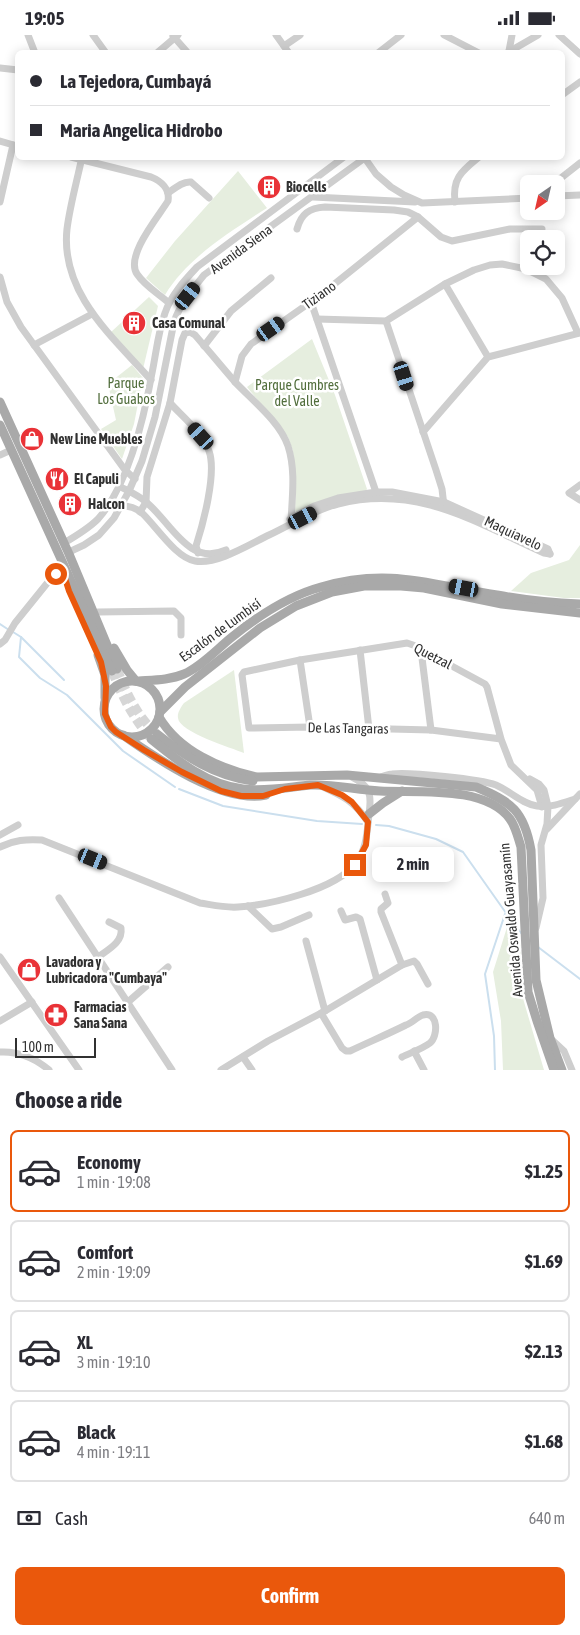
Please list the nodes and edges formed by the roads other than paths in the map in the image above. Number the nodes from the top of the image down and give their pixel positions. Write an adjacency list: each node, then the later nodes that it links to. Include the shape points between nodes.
1 (28, 35): 12 (street)
2 (93, 35): 13 (street)
3 (276, 35): 11 (street)
4 (300, 35): 11 (street)
5 (401, 35): 17 (street)
6 (444, 35): 18 (street)
7 (512, 35): 19 (street)
8 (538, 35): 20 (street)
9 (558, 35): 21 (street)
10 (175, 36): 14 (street); 15 (street)
11 (284, 46): 16 (street)
12 (34, 50)
13 (104, 50)
14 (160, 50)
15 (186, 50)
16 (287, 50)
17 (382, 50)
18 (473, 50)
19 (508, 50)
20 (512, 50)
21 (580, 54)
22 (0, 68): 23 (street)
23 (15, 70)
24 (579, 82): 25 (street)
25 (565, 93)
26 (0, 141): 27 (street)
27 (15, 145): 42 (street)
28 (82, 160): 53 (street, via 67,229 67,253 78,290)
29 (86, 160): 36 (street, via 156,179)
30 (340, 160): 52 (street, Avenida Siena, via 197,267)
31 (362, 160): 39 (street, Avenida Siena)
32 (366, 160): 44 (street, via 391,187)
33 (475, 160): 43 (street, via 457,180)
34 (580, 163): 35 (street)
35 (565, 175)
36 (168, 193): 40 (street, via 191,182); 52 (street, via 168,201 136,251 134,264 142,281)
37 (565, 195): 38 (street)
38 (580, 195)
39 (313, 197): 44 (street); 69 (street, Avenida Siena, via 204,275 181,306 171,332 155,417)
40 (209, 198)
41 (520, 198): 43 (street)
42 (0, 201)
43 (455, 202): 44 (street)
44 (422, 203)
45 (418, 217): 46 (street, via 401,210 321,207 303,215); 47 (street, via 441,237 452,241 510,229); 51 (street, Tiziano)
46 (297, 229)
47 (542, 229)
48 (0, 277): 57 (street, via 7,302)
49 (271, 278): 58 (street, via 231,311)
50 (445, 284): 55 (street); 56 (street, via 490,265 502,264 537,273 562,298); 59 (street)
51 (311, 302): 54 (street); 61 (street, Tiziano, via 251,344 242,357)
52 (169, 303): 60 (street, Avenida Siena)
53 (92, 314): 57 (street); 60 (street)
54 (317, 319): 55 (street); 73 (street)
55 (386, 321): 65 (street)
56 (579, 333): 59 (street)
57 (34, 345): 68 (street)
58 (204, 345): 61 (street); 63 (street, via 192,333 184,333)
59 (488, 357): 65 (street)
60 (151, 380): 68 (street, Avenida Siena, via 141,425)
61 (235, 382): 80 (street, via 285,437 292,473)
62 (0, 402): 81 (main road)
63 (170, 403): 76 (street, via 147,477); 83 (street, via 201,436 212,465)
64 (0, 425): 66 (main road)
65 (423, 432): 78 (street)
66 (12, 450): 67 (street); 82 (main road)
67 (0, 455)
68 (125, 470): 69 (street); 71 (street, Avenida Siena)
69 (135, 479): 72 (street, Avenida Siena)
70 (580, 485): 74 (street, via 568,493)
71 (119, 486): 72 (street); 75 (street, Avenida Siena)
72 (129, 491): 76 (street); 77 (street, Avenida Siena)
73 (377, 495): 78 (street, Maquiavelo); 80 (street, Maquiavelo, via 338,504)
74 (580, 500)
75 (110, 502): 77 (street, Maquiavelo); 81 (street, Avenida Siena, via 97,520)
76 (146, 502): 79 (street); 83 (street)
77 (123, 505): 79 (street, Maquiavelo); 84 (street, Avenida Siena, via 99,535)
78 (444, 505): 78 (street, Maquiavelo, via 548,555 550,553 548,549)
79 (140, 512): 85 (street, Maquiavelo)
80 (291, 522): 83 (street, Maquiavelo, via 220,553 210,555); 86 (street, Maquiavelo, via 220,558)
81 (64, 543): 84 (main road)
82 (54, 546): 84 (main road, via 115,670); 87 (main road)
83 (195, 549): 85 (street); 86 (street)
84 (69, 553): 89 (main road)
85 (185, 557): 86 (street, Maquiavelo)
86 (195, 561)
87 (61, 566): 92 (street); 98 (main road, via 101,662 105,675)
88 (580, 604): 97 (main road, Escalón de Lumbisí, via 496,595 410,578 358,578 319,587 277,606 253,620 186,673)
89 (98, 612): 91 (street, via 174,611 181,617); 97 (main road, via 118,655)
90 (580, 613): 99 (main road, Escalón de Lumbisí, via 502,604 409,586 364,586 332,592 296,606 260,627 185,687)
91 (181, 635)
92 (0, 644)
93 (360, 650): 94 (street, Quetzal, via 407,643); 95 (street, Quetzal); 101 (street)
94 (421, 650): 102 (street); 104 (street, Quetzal, via 485,684)
95 (300, 660): 96 (street, Quetzal); 100 (street)
96 (242, 675): 100 (street, De Las Tangaras, via 249,728)
97 (138, 681): 98 (main road, via 114,687); 99 (main road, via 147,684 158,696)
98 (105, 700): 103 (main road, via 107,721)
99 (160, 714): 103 (main road, via 156,725 149,731 132,737); 106 (main road, Avenida Oswaldo Guayasamín, via 165,727 178,740 219,765 257,777)
100 (310, 727): 101 (street, De Las Tangaras)
101 (369, 729): 102 (street, De Las Tangaras)
102 (430, 731): 104 (street, De Las Tangaras)
103 (123, 735): 109 (main road, Avenida Oswaldo Guayasamín, via 144,750 221,791 241,796 263,796)
104 (501, 739): 113 (street, Quetzal, via 510,765 525,778 532,779 546,795)
105 (347, 775): 106 (main road, Avenida Oswaldo Guayasamín); 107 (main road, Avenida Oswaldo Guayasamín); 110 (street, via 361,781)
106 (283, 777): 109 (main road, Avenida Oswaldo Guayasamín, via 254,781 227,776 200,765 154,736 176,760 223,785 243,789)
107 (378, 778): 113 (street, via 405,774 486,782 526,803); 125 (main road, Avenida Oswaldo Guayasamín, via 476,787 494,794 516,810 528,831 531,850)
108 (318, 785): 109 (main road, Avenida Oswaldo Guayasamín); 110 (main road, Avenida Oswaldo Guayasamín); 114 (street, via 342,795)
109 (285, 789)
110 (369, 790): 111 (main road, Avenida Oswaldo Guayasamín); 114 (street)
111 (402, 791): 114 (main road, via 383,803); 125 (main road, Avenida Oswaldo Guayasamín, via 474,797 501,810 510,819 521,847)
112 (578, 797): 113 (street); 116 (street)
113 (545, 806): 116 (street)
114 (368, 820): 121 (street, via 366,845 355,865 338,878 278,901)
115 (18, 825): 117 (street)
116 (545, 831): 125 (street, via 541,845 543,899)
117 (0, 835)
118 (0, 847): 121 (street, via 24,839 42,840 200,903 221,907)
119 (385, 894): 129 (street, via 388,903 381,912)
120 (59, 897): 128 (street)
121 (248, 905): 123 (street, via 272,929)
122 (341, 911): 131 (street, via 347,921 356,917 360,919)
123 (309, 915)
124 (109, 922): 128 (street, via 121,928 122,934)
125 (530, 940): 137 (main road, Avenida Oswaldo Guayasamín); 148 (main road, Avenida Oswaldo Guayasamín, via 528,991)
126 (306, 941): 135 (street)
127 (0, 957): 133 (street)
128 (98, 957): 134 (street)
129 (402, 965): 131 (street); 132 (street, via 414,961)
130 (168, 967): 134 (street)
131 (377, 980): 135 (street)
132 (428, 984)
133 (32, 1002): 136 (street); 143 (street)
134 (128, 1002): 144 (street)
135 (323, 1012): 138 (street, via 346,1051 428,1015 434,1020 436,1030 433,1039); 140 (street)
136 (0, 1021)
137 (550, 1038): 149 (main road, Avenida Oswaldo Guayasamín); 150 (street, via 564,1051)
138 (414, 1051): 141 (street); 147 (street)
139 (0, 1052): 142 (street, via 31,1057)
140 (243, 1057): 145 (street); 146 (street)
141 (402, 1057)
142 (49, 1070)
143 (79, 1070)
144 (172, 1070)
145 (221, 1070)
146 (252, 1070)
147 (424, 1070)
148 (554, 1070)
149 (562, 1070)
150 (572, 1070)

